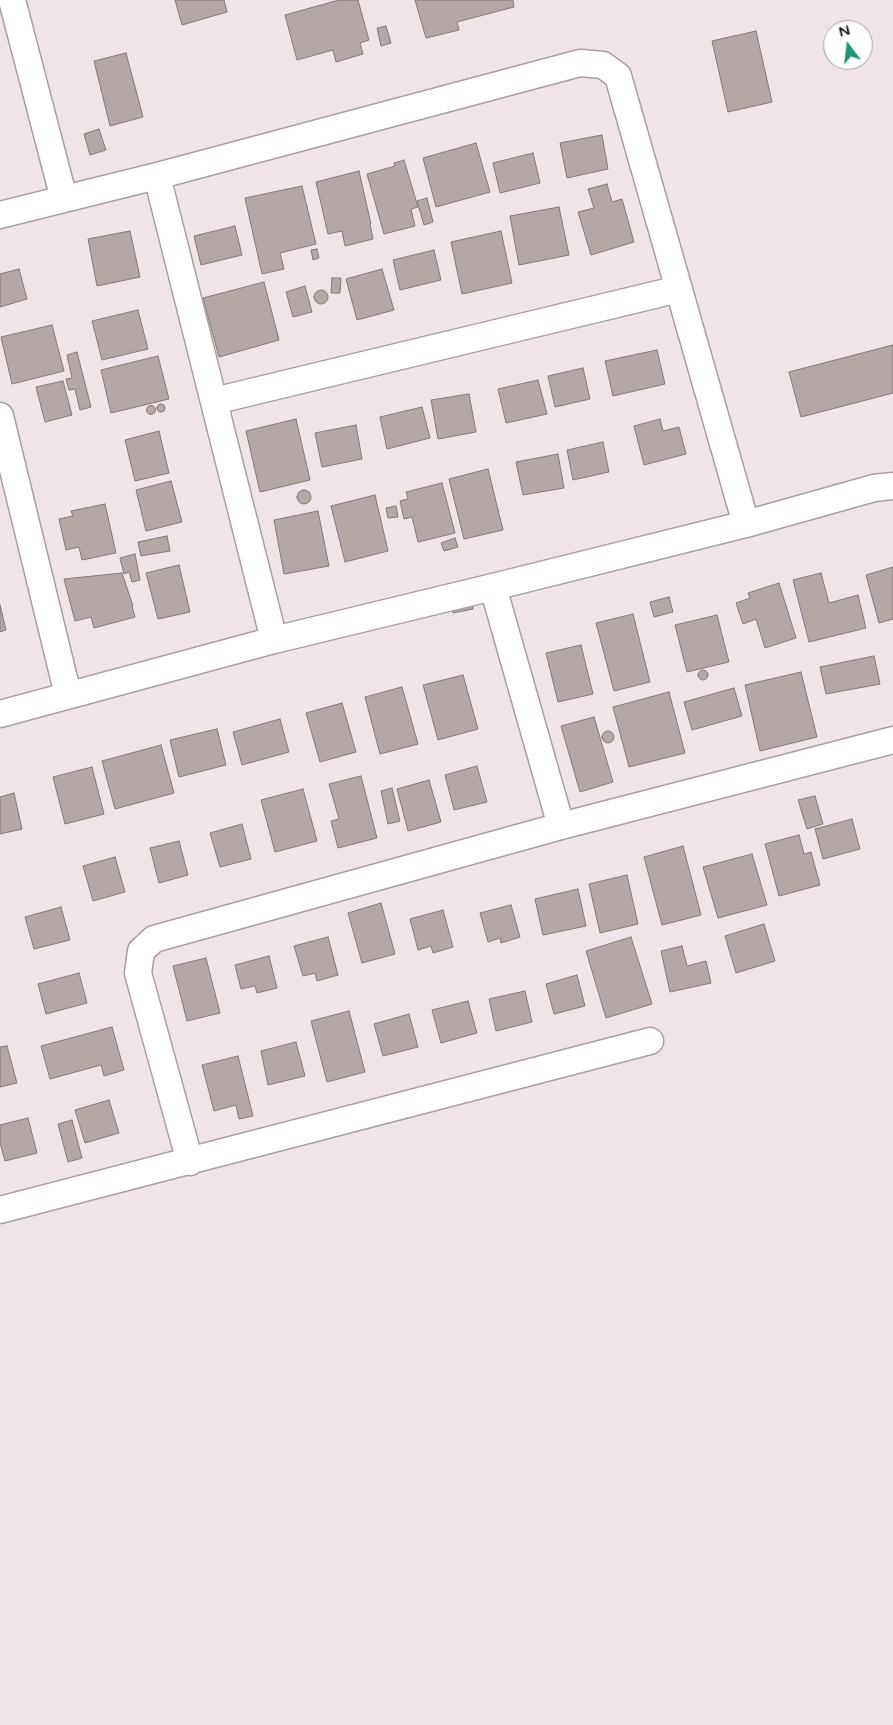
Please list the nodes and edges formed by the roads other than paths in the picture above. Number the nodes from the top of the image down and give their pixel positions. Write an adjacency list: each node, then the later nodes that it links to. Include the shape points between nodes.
1 (12, 0): 3 (street)
2 (157, 176): 3 (street); 5 (street, via 580,64 604,65 618,76); 6 (street)
3 (64, 199): 4 (street)
4 (0, 215)
5 (679, 289): 6 (street); 10 (street)
6 (214, 401): 12 (street)
7 (0, 416): 8 (street)
8 (5, 459): 13 (street)
9 (893, 486): 10 (street, via 874,488)
10 (746, 524): 11 (street)
11 (493, 588): 12 (street); 16 (street)
12 (274, 640): 13 (street)
13 (68, 695): 14 (street)
14 (0, 714)
15 (893, 740): 16 (street)
16 (561, 826): 18 (street, via 154,939 141,951 138,973)
17 (650, 1041): 18 (street)
18 (190, 1162): 19 (street)
19 (0, 1210)

